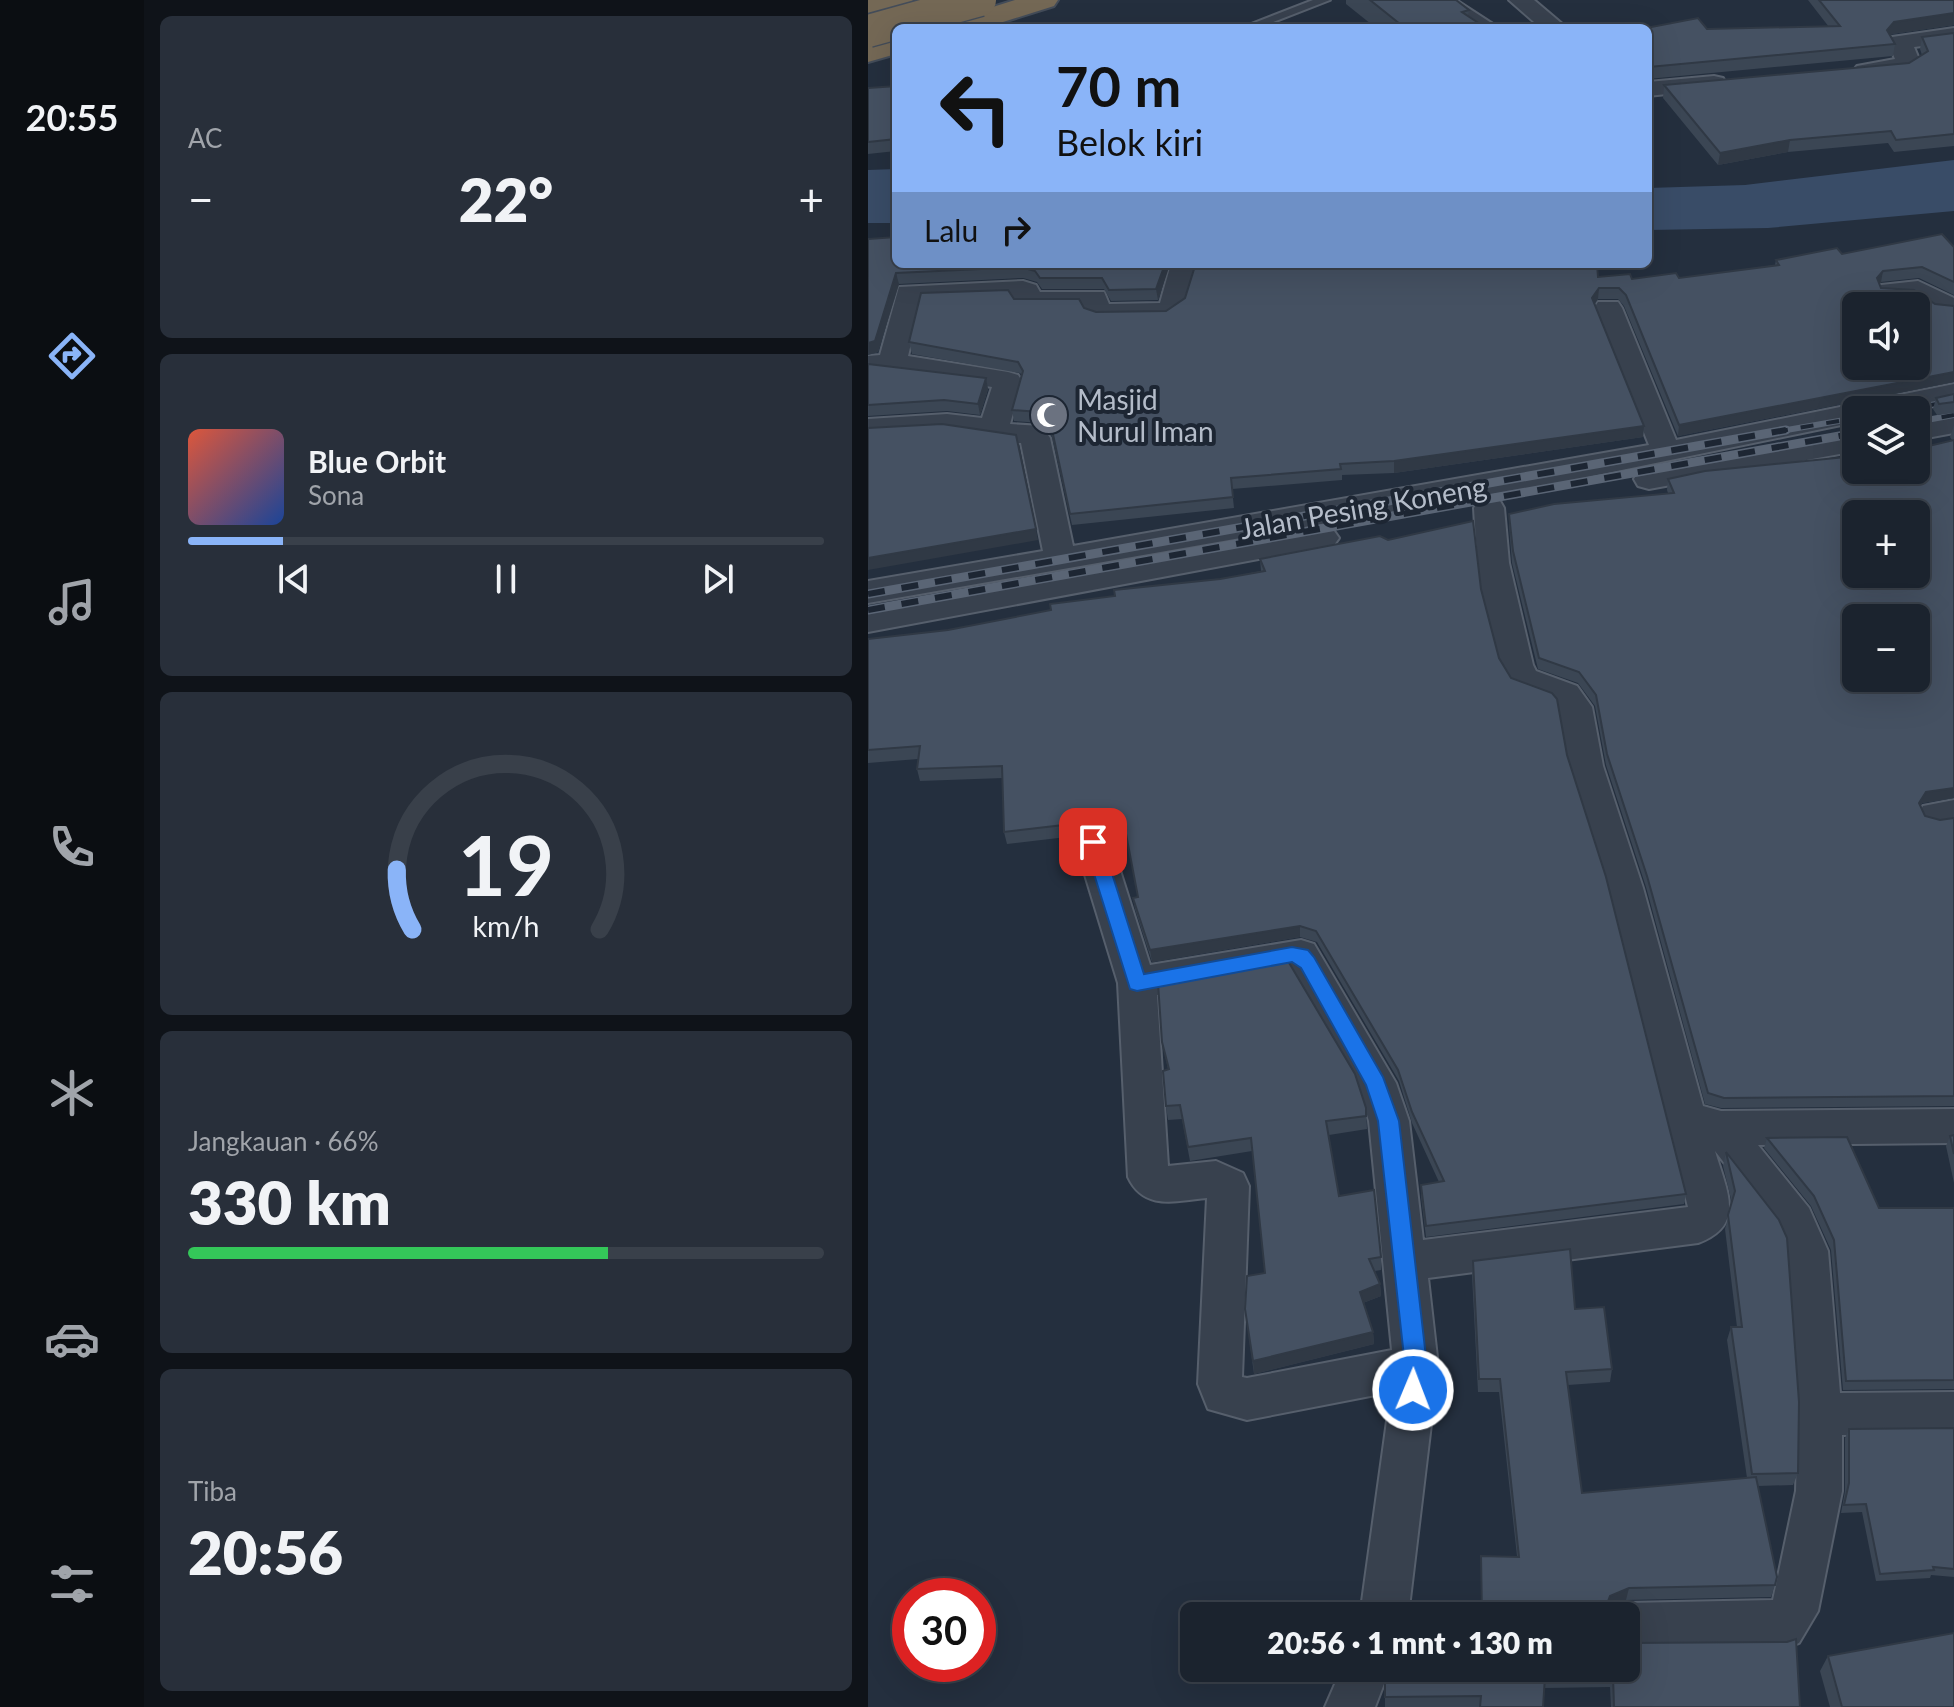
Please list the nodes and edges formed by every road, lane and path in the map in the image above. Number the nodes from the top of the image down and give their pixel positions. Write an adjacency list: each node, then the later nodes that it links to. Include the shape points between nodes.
1 (899, 0): 9 (highway)
2 (942, 0): 11 (highway); 14 (highway, via 956,12)
3 (970, 0): 10 (highway, via 978,6)
4 (980, 0): 13 (highway, bridge)
5 (1044, 0): 10 (highway)
6 (1324, 0): 16 (lane)
7 (1448, 0): 17 (lane)
8 (1520, 0): 18 (street)
9 (868, 8)
10 (1016, 9): 15 (highway)
11 (868, 22)
12 (892, 24): 19 (highway, bridge)
13 (893, 24)
14 (954, 24)
15 (965, 24)
16 (1258, 24)
17 (1487, 24)
18 (1550, 24)
19 (868, 31)
20 (1954, 35): 23 (street, via 1900,42 1911,61 1906,65)
21 (892, 46): 22 (highway)
22 (868, 53)
23 (1844, 72)
24 (1735, 81): 25 (street)
25 (1652, 89)
26 (1182, 268): 30 (street, via 1172,309 1167,311 1098,312 1094,298 1026,301 1023,289 909,293)
27 (1891, 291): 28 (street, via 1918,289 1943,306)
28 (1954, 306)
29 (1608, 308): 39 (street)
30 (880, 364): 37 (street, via 1008,381)
31 (1954, 393): 32 (street)
32 (1930, 398)
33 (1842, 416): 39 (street, Jalan Pesing Koneng)
34 (1954, 424): 36 (street)
35 (868, 428): 37 (street, via 947,423)
36 (1930, 428)
37 (994, 429): 41 (street, via 1034,436)
38 (1842, 445): 40 (street)
39 (1666, 451): 41 (street, Jalan Pesing Koneng)
40 (1489, 508): 43 (street); 46 (street, via 1493,563 1516,665 1523,679 1565,694 1575,707 1586,766)
41 (1060, 559): 42 (street, Jalan Pesing Koneng)
42 (868, 592)
43 (868, 621)
44 (1093, 842): 45 (street)
45 (1137, 983): 48 (street, via 1301,955 1376,1083 1389,1121); 49 (street, via 1148,1177 1157,1185 1216,1179 1228,1186 1220,1384 1224,1394 1247,1399)
46 (1704, 1123): 47 (street); 48 (street, via 1709,1204 1708,1217 1698,1224); 51 (street, via 1794,1221 1807,1251)
47 (1954, 1126)
48 (1403, 1262): 49 (street)
49 (1416, 1366): 52 (street)
50 (1954, 1413): 51 (street)
51 (1820, 1414): 53 (street, via 1819,1491 1791,1619 1773,1628)
52 (1386, 1602)
53 (1640, 1627)
54 (1360, 1682): 55 (street)
55 (1350, 1707)

